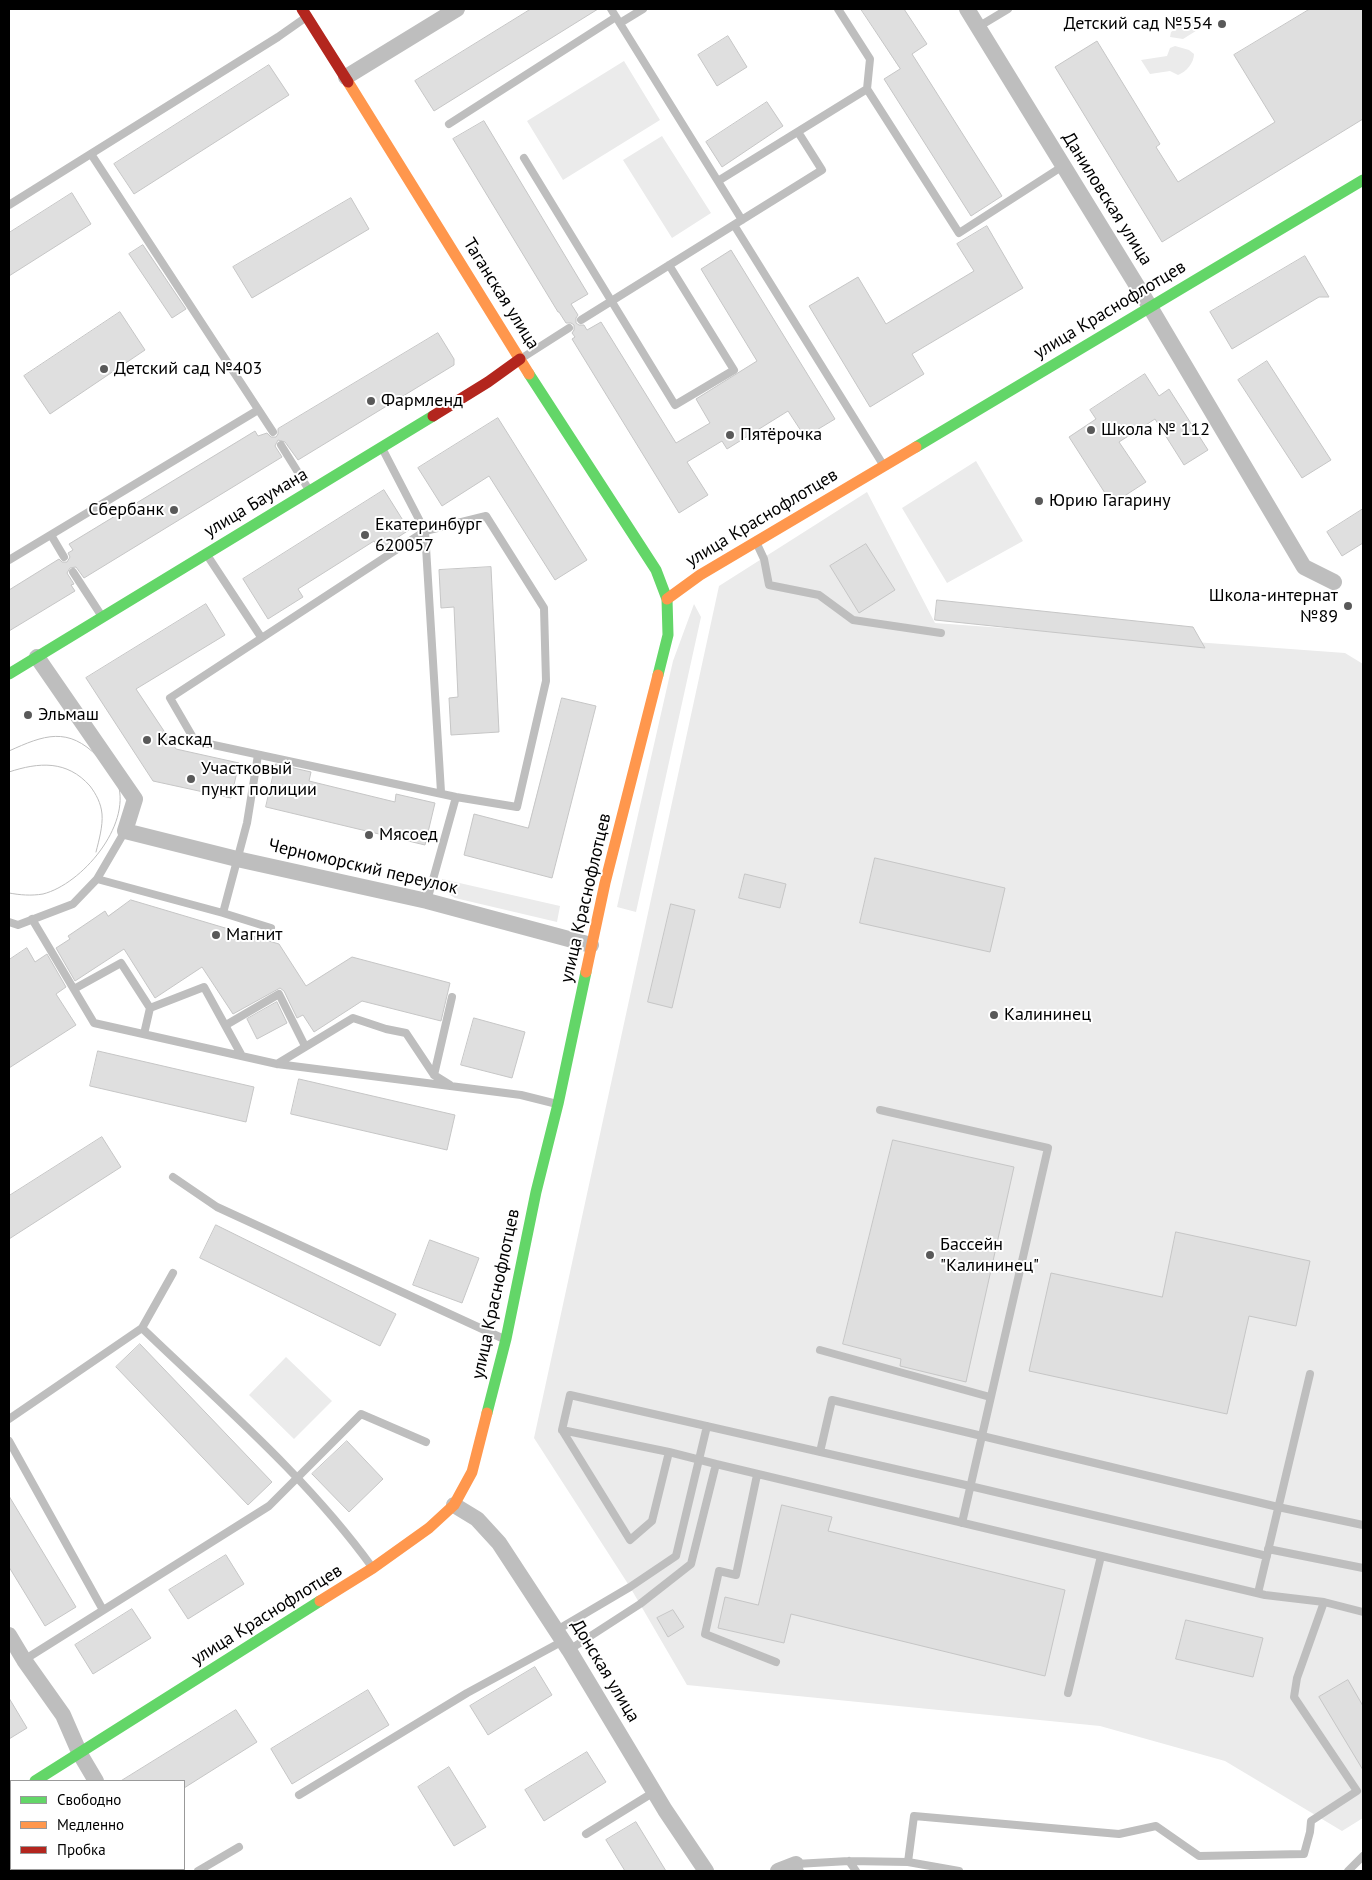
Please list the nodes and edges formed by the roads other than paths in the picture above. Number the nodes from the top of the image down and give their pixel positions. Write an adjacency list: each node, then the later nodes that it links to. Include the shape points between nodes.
1 (457, 9): 10 (street)
2 (611, 9): 8 (lane)
3 (643, 9): 8 (lane)
4 (838, 9): 11 (lane, via 870,59)
5 (966, 9): 9 (street, Даниловская улица)
6 (1008, 9): 9 (lane)
7 (304, 13): 10 (main road, Таганская улица); 14 (lane, via 278,37)
8 (618, 20): 12 (lane); 18 (lane)
9 (978, 27): 16 (street, Даниловская улица)
10 (346, 77): 27 (main road, Таганская улица)
11 (867, 89): 13 (lane); 16 (lane, via 959,232)
12 (449, 124)
13 (798, 132): 18 (lane); 20 (lane, via 822,170)
14 (91, 154): 19 (lane); 28 (lane)
15 (524, 158): 23 (lane)
16 (1063, 166): 24 (street, Даниловская улица)
17 (1363, 180): 24 (main road, улица Краснофлотцев)
18 (718, 181): 20 (lane)
19 (9, 205)
20 (742, 220): 21 (lane)
21 (734, 225): 22 (lane); 32 (lane)
22 (669, 265): 23 (lane); 23 (lane, via 734,370 675,405)
23 (610, 301): 25 (lane)
24 (1150, 307): 32 (main road, улица Краснофлотцев); 41 (street, Даниловская улица, via 1304,567)
25 (581, 320)
26 (569, 328): 27 (lane)
27 (520, 359): 31 (main road, улица Баумана, via 488,382); 42 (main road, Таганская улица, via 656,570)
28 (258, 410): 29 (lane); 35 (lane)
29 (274, 432)
30 (281, 444): 33 (lane)
31 (381, 446): 33 (main road, улица Баумана); 34 (lane)
32 (883, 466): 36 (main road, улица Краснофлотцев)
33 (310, 491): 37 (main road, улица Баумана)
34 (425, 531): 45 (lane); 49 (lane); 50 (lane, via 486,516 544,608 546,681 517,808)
35 (51, 535): 38 (lane); 39 (lane)
36 (756, 542): 42 (main road, улица Краснофлотцев); 44 (lane, via 764,559 769,585 819,595 853,620)
37 (206, 554): 43 (main road, улица Баумана); 45 (lane)
38 (64, 557)
39 (9, 560)
40 (73, 572): 43 (lane)
41 (1334, 582)
42 (667, 599): 61 (main road, улица Краснофлотцев, via 668,635)
43 (103, 617): 46 (main road, улица Баумана)
44 (942, 633)
45 (261, 637): 48 (lane, via 170,698 196,741)
46 (37, 658): 47 (main road, улица Баумана); 51 (street, via 135,799)
47 (9, 674)
48 (258, 755): 49 (lane); 52 (lane, via 247,824)
49 (441, 792): 50 (lane)
50 (456, 797): 54 (lane)
51 (125, 831): 52 (street, Черноморский переулок); 53 (lane)
52 (237, 859): 54 (street, Черноморский переулок); 55 (lane)
53 (97, 879): 55 (lane); 56 (lane, via 73,904)
54 (427, 901): 61 (street, Черноморский переулок)
55 (223, 913): 59 (lane)
56 (32, 920): 58 (lane); 62 (lane)
57 (9, 922): 58 (lane)
58 (18, 925): 60 (lane)
59 (271, 928)
60 (9, 931)
61 (591, 945): 72 (main road, улица Краснофлотцев)
62 (74, 989): 64 (lane, via 121,963); 66 (lane, via 94,1022)
63 (452, 997): 70 (lane)
64 (150, 1008): 65 (lane, via 204,987); 66 (lane)
65 (226, 1025): 67 (lane, via 279,994); 68 (lane)
66 (144, 1034): 68 (lane)
67 (305, 1046): 69 (lane); 70 (lane, via 353,1018 406,1033)
68 (242, 1056): 69 (lane)
69 (277, 1064): 71 (lane)
70 (434, 1075): 71 (lane)
71 (452, 1087): 72 (lane, via 521,1095)
72 (558, 1104): 77 (main road, улица Краснофлотцев, via 536,1192)
73 (880, 1110): 80 (lane, via 1048,1148)
74 (173, 1178): 77 (lane, via 217,1207)
75 (173, 1273): 76 (lane)
76 (142, 1328): 81 (lane); 92 (lane)
77 (506, 1340): 94 (main road, улица Краснофлотцев, via 472,1472)
78 (820, 1350): 80 (lane)
79 (1310, 1374): 95 (lane)
80 (990, 1397): 84 (lane)
81 (9, 1419)
82 (707, 1426): 83 (lane, via 570,1395); 88 (lane); 89 (lane)
83 (562, 1430): 87 (lane); 87 (lane, via 630,1540 652,1521)
84 (982, 1435): 88 (lane, via 832,1400); 93 (lane); 95 (lane)
85 (9, 1441): 104 (lane)
86 (426, 1442): 92 (lane, via 361,1414)
87 (669, 1452): 89 (lane)
88 (820, 1452): 93 (lane)
89 (699, 1460): 90 (lane); 107 (lane, via 676,1556 630,1587)
90 (716, 1464): 91 (lane); 107 (lane, via 692,1564 640,1604)
91 (757, 1475): 96 (lane); 109 (lane, via 736,1575 719,1571 705,1634)
92 (298, 1477): 100 (lane); 104 (lane, via 269,1506)
93 (970, 1486): 96 (lane); 98 (lane)
94 (454, 1505): 100 (main road, улица Краснофлотцев); 107 (street, Донская улица, via 477,1519 499,1543)
95 (1278, 1507): 97 (lane); 98 (lane)
96 (962, 1523): 99 (lane)
97 (1363, 1525)
98 (1268, 1553): 101 (lane); 102 (lane)
99 (1101, 1556): 102 (lane); 110 (lane)
100 (373, 1568): 111 (main road, улица Краснофлотцев)
101 (1363, 1568)
102 (1258, 1593): 103 (lane)
103 (1324, 1602): 105 (lane); 120 (lane, via 1297,1678 1294,1697 1357,1791 1311,1821 1304,1854 1199,1856 1156,1826 1119,1834 914,1816)
104 (103, 1610): 108 (lane)
105 (1363, 1612)
106 (9, 1635): 108 (street)
107 (563, 1640): 114 (street, Донская улица); 115 (lane, via 467,1693)
108 (24, 1660): 111 (street, via 63,1715)
109 (776, 1662)
110 (1068, 1693)
111 (80, 1754): 112 (main road, улица Краснофлотцев); 113 (street)
112 (37, 1780)
113 (95, 1780)
114 (654, 1792): 116 (lane); 123 (street, Донская улица)
115 (299, 1795)
116 (586, 1834)
117 (239, 1846): 122 (lane)
118 (1363, 1856): 127 (lane)
119 (849, 1861): 120 (lane); 121 (lane); 125 (lane)
120 (908, 1862): 126 (lane)
121 (798, 1868): 124 (street)
122 (198, 1871)
123 (706, 1871)
124 (778, 1871)
125 (856, 1871)
126 (959, 1871)
127 (1348, 1871)

